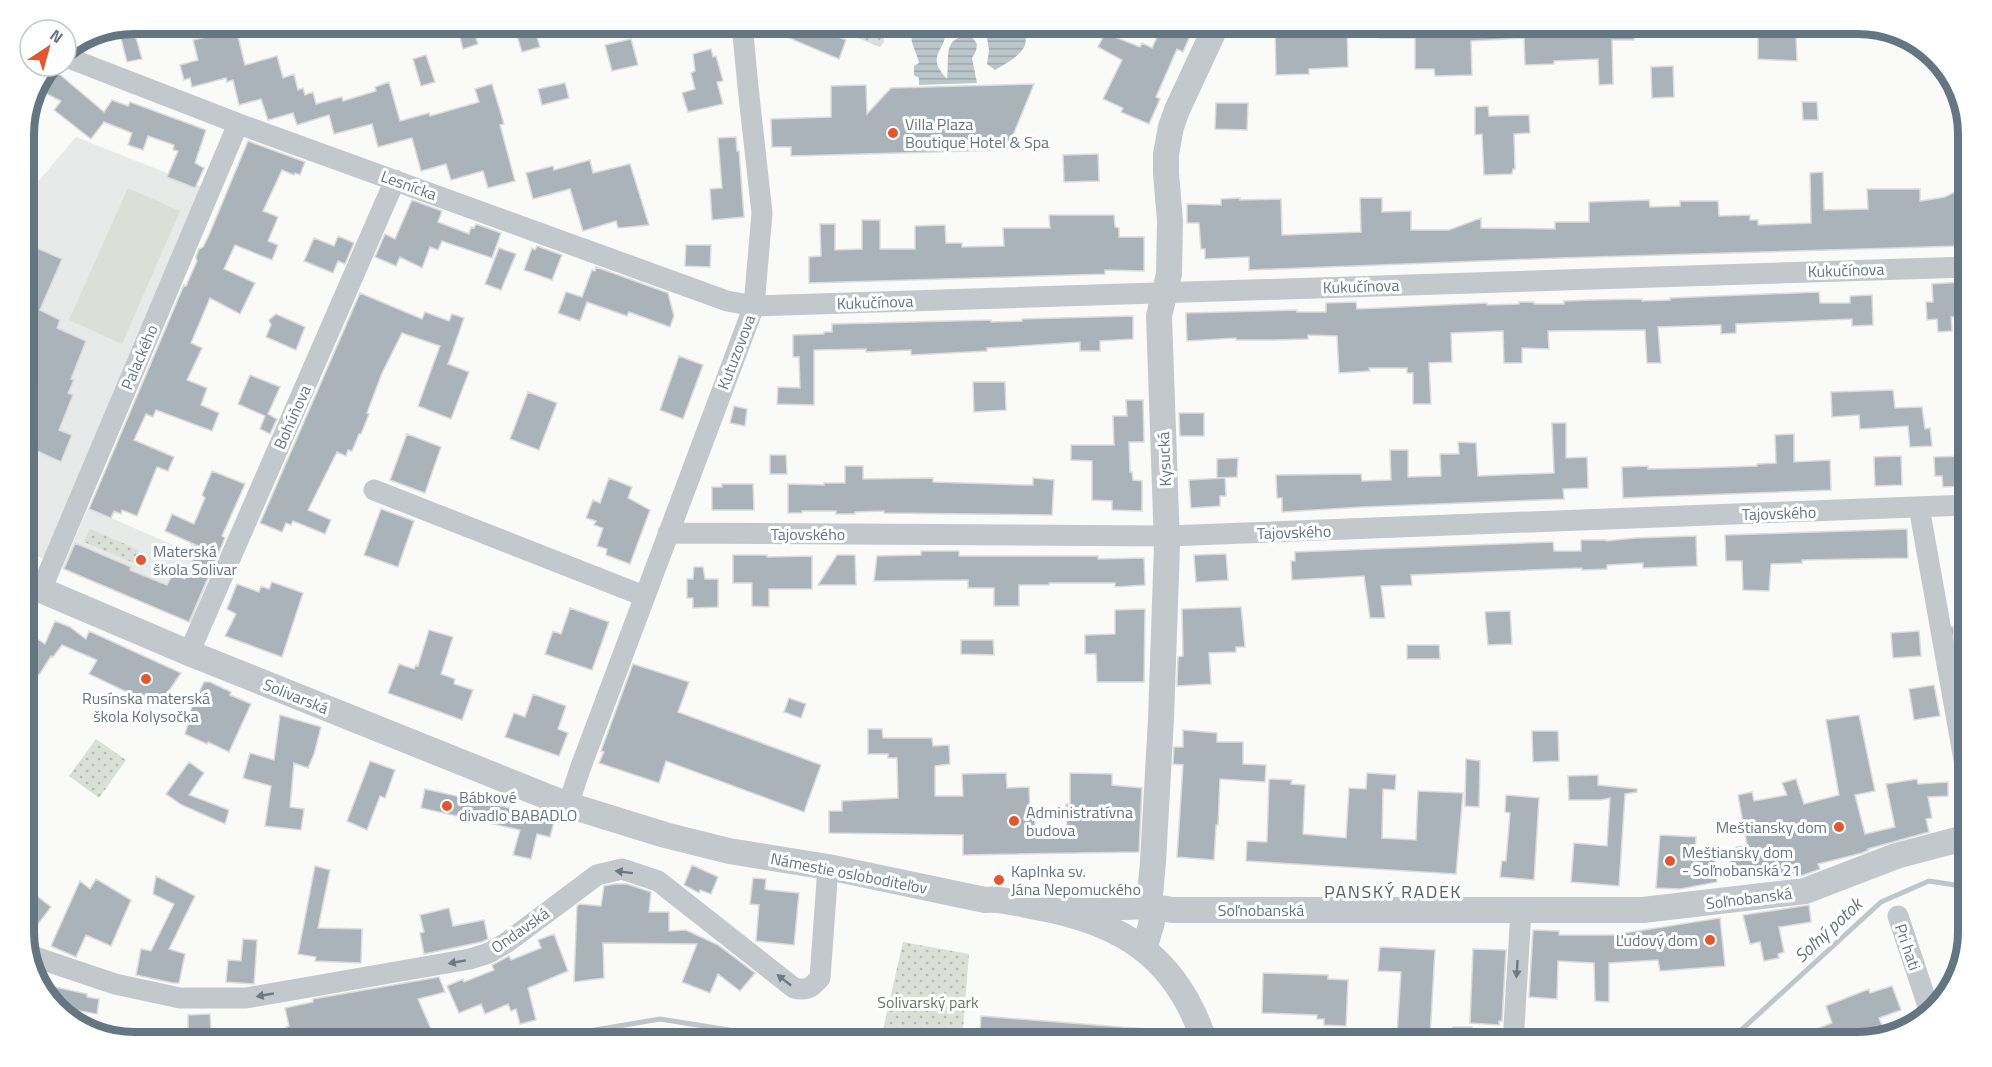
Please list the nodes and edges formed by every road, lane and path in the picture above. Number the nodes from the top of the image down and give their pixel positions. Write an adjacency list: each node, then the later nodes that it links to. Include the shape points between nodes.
1 (743, 34): 8 (street, Kutuzovova, via 762,213)
2 (1212, 34): 7 (street, Kysucká, via 1177,110 1168,141 1169,274)
3 (78, 62): 4 (street, Lesnícka)
4 (238, 124): 5 (street, Lesnícka); 14 (street, Palackého)
5 (395, 180): 8 (street, Lesnícka, via 727,301); 17 (street, Bohúňova)
6 (1957, 267): 7 (street, Kukučínova)
7 (1164, 292): 8 (street, Kukučínova); 13 (street, Kysucká, via 1159,315)
8 (753, 306): 12 (street, Kutuzovova)
9 (374, 490): 16 (street)
10 (1957, 505): 11 (street, Tajovského)
11 (1919, 507): 13 (street, Tajovského); 18 (street)
12 (668, 533): 13 (street, Tajovského); 16 (street, Kutuzovova)
13 (1167, 536): 22 (street, Kysucká)
14 (35, 581)
15 (35, 589): 17 (street, Solivarská)
16 (644, 596): 19 (street, Kutuzovova)
17 (189, 653): 19 (street, Solivarská)
18 (1958, 724)
19 (568, 805): 21 (street, Námestie osloboditeľov, via 665,835)
20 (1958, 840): 24 (street, Soľnobanská, via 1896,856 1805,891 1643,910)
21 (828, 867): 23 (street, Námestie osloboditeľov, via 985,900); 27 (street, Ondavská, one-way to 27, via 820,978 811,988 802,990 794,988 657,881 622,869 597,875 489,953 246,998 180,998 116,984)
22 (1149, 906): 23 (street, Soľnobanská); 24 (street, Soľnobanská, via 1172,910); 26 (street, via 1137,920)
23 (1049, 909): 26 (street, Námestie osloboditeľov, via 1109,927)
24 (1521, 910): 30 (street, one-way to 30)
25 (1898, 916): 28 (street, Pri hati)
26 (1136, 944): 29 (street, Námestie osloboditeľov, via 1157,960 1179,987)
27 (38, 958)
28 (1928, 1004)
29 (1201, 1032)
30 (1514, 1032)

